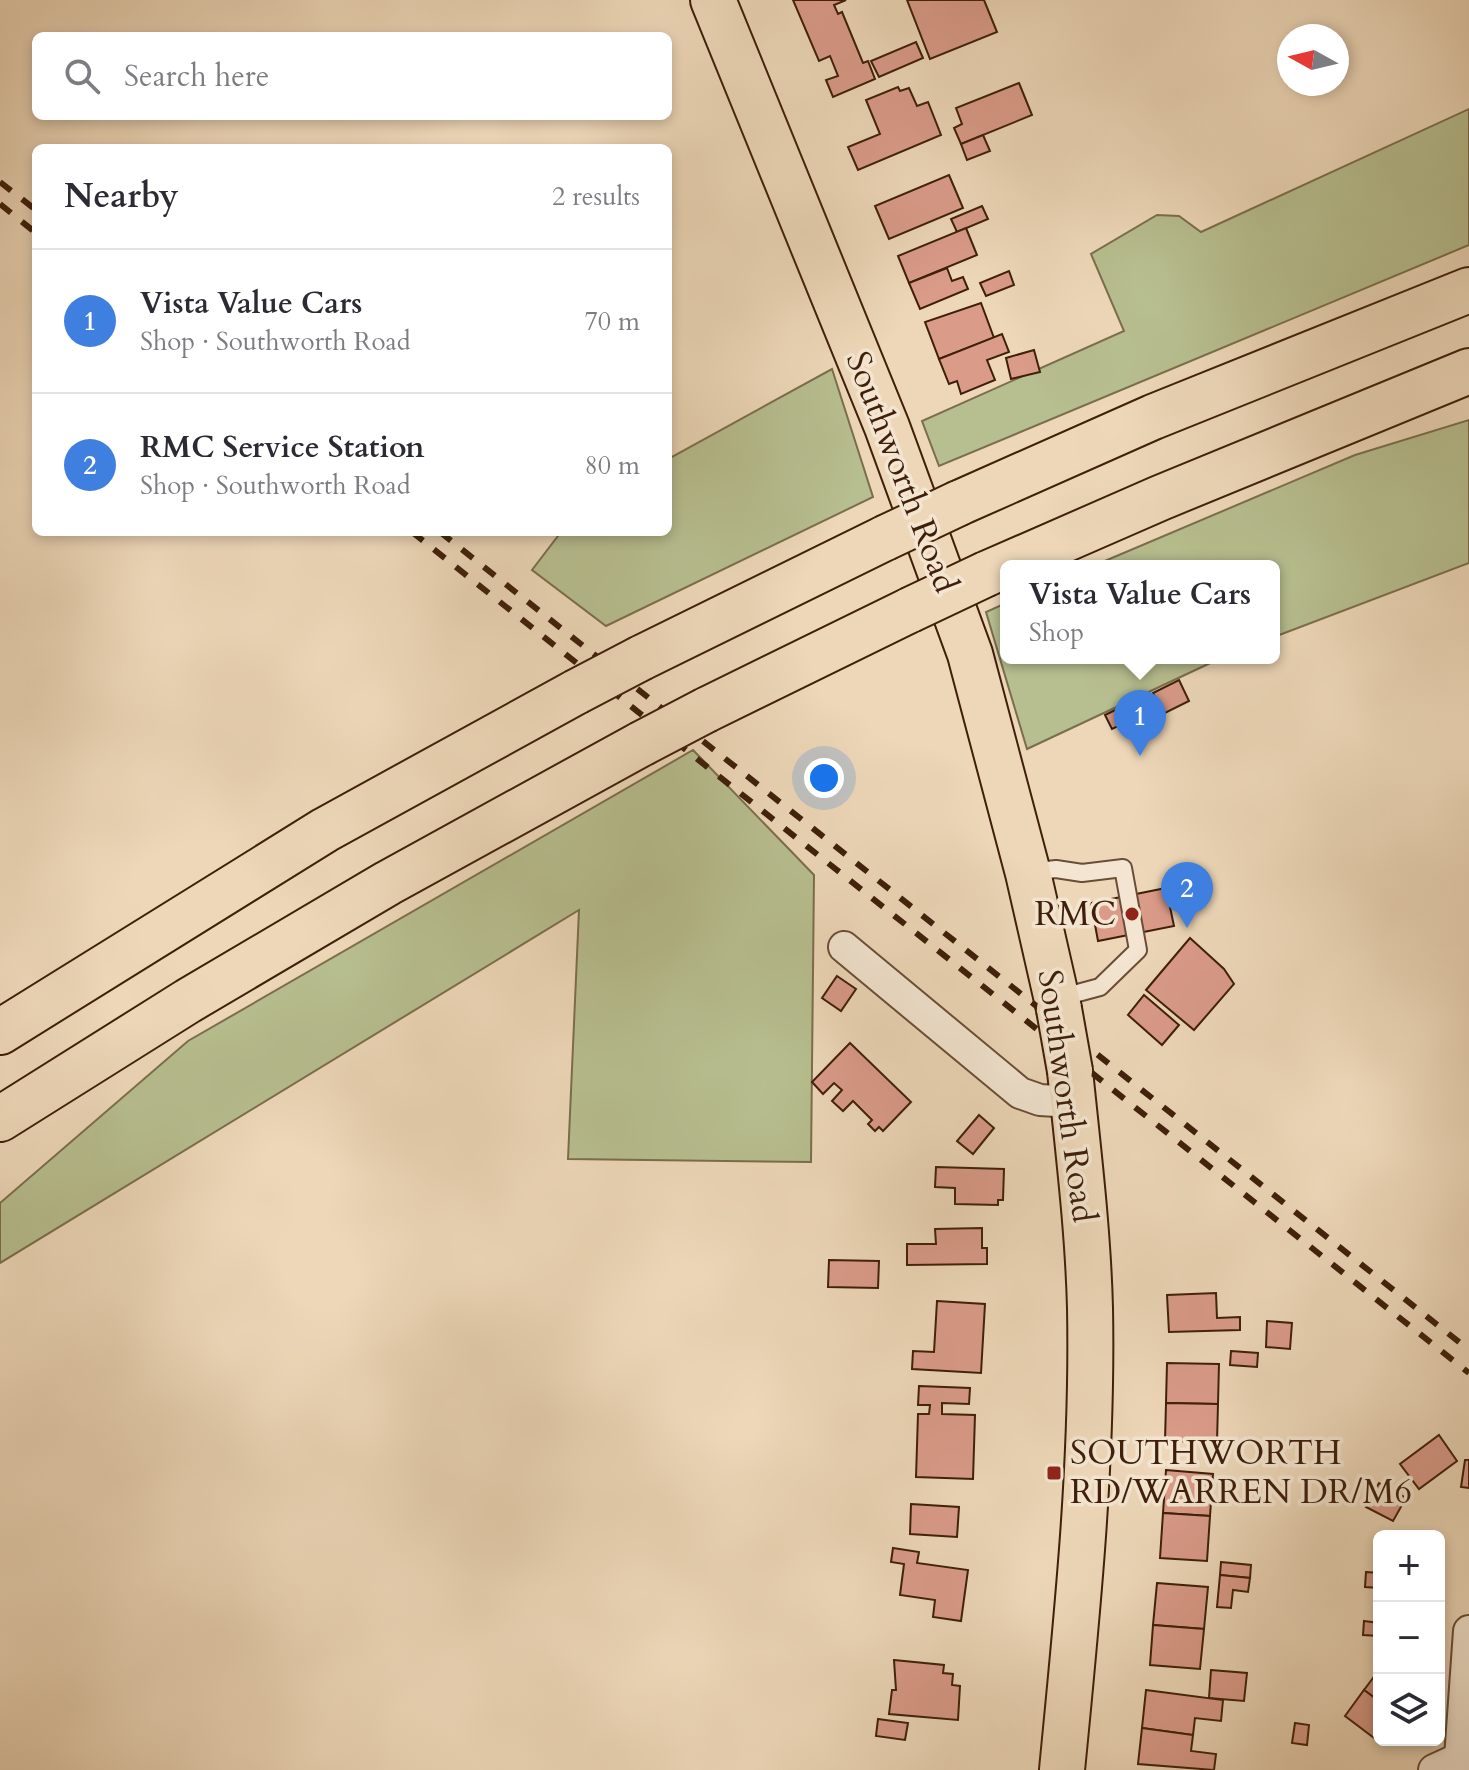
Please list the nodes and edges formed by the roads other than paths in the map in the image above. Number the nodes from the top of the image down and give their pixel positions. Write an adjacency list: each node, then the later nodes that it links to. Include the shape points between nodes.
1 (713, 0): 6 (main road, Southworth Road, via 887,427 970,654)
2 (1469, 290): 9 (main road, bridge, via 1153,417 959,503 641,658 325,830)
3 (1469, 371): 4 (main road, bridge)
4 (1018, 560)
5 (1000, 568): 11 (main road, bridge, via 706,710 388,883)
6 (1028, 873): 8 (main road, Southworth Road); 8 (lane, via 1123,868 1138,950 1100,987)
7 (844, 947): 10 (street, via 1020,1093 1040,1100)
8 (1058, 1003): 10 (main road, Southworth Road, bridge)
9 (0, 1032)
10 (1072, 1087): 14 (main road, Southworth Road, via 1090,1308 1089,1384 1084,1541)
11 (0, 1119)
12 (1469, 1631): 13 (street)
13 (1454, 1760)
14 (1062, 1770)

